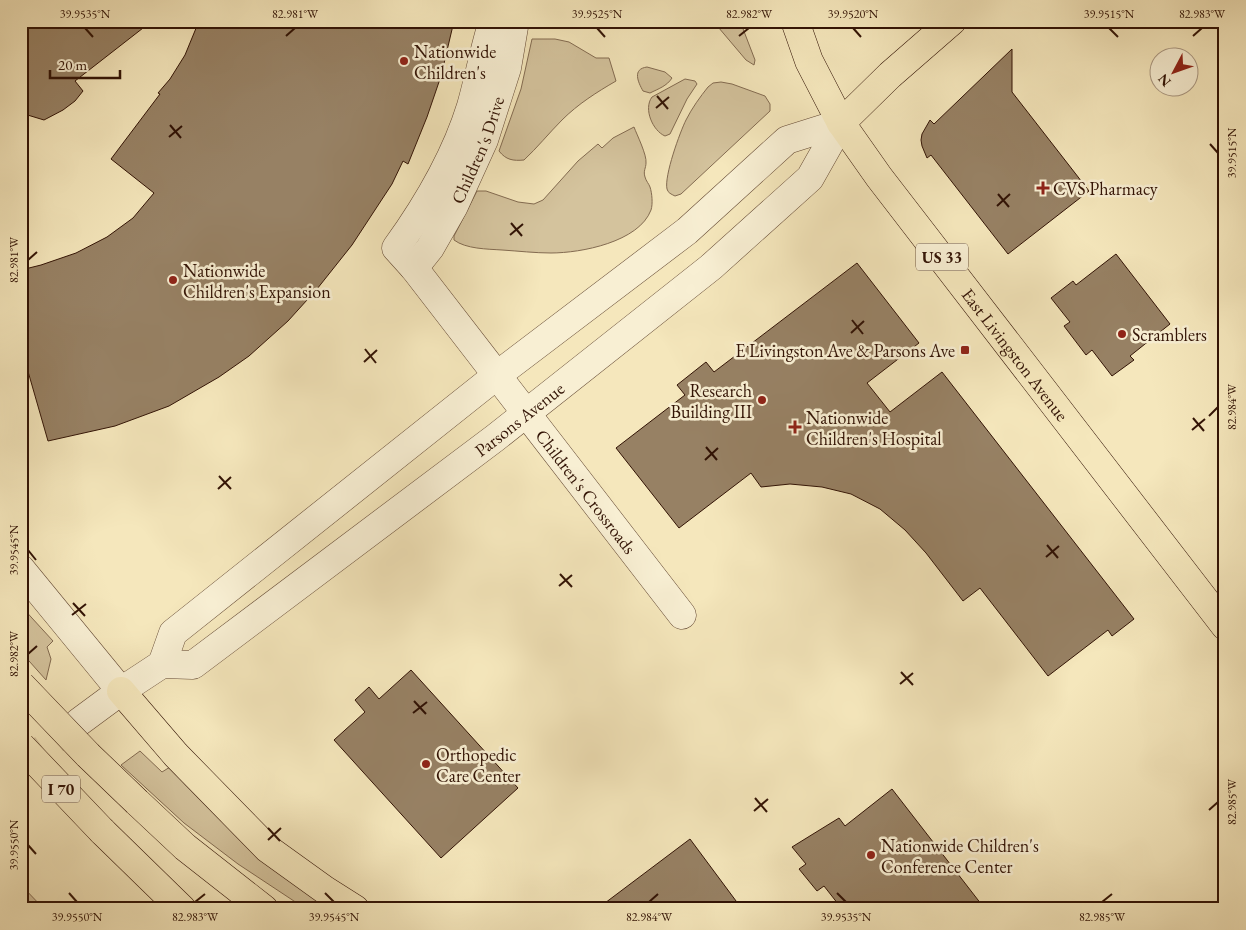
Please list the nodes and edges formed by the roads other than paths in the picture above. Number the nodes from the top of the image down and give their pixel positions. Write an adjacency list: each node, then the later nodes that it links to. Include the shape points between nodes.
1 (493, 21): 6 (street, Children's Drive, via 470,108 447,167 420,216)
2 (515, 21): 7 (street, Children's Drive, via 506,68 484,140 454,206 430,248)
3 (795, 21): 5 (main road, East Livingston Avenue / US 33, via 809,61)
4 (952, 21): 5 (main road, Parsons Avenue, via 890,75)
5 (841, 124): 8 (street, Parsons Avenue, via 787,140 687,231); 9 (street, Parsons Avenue, via 810,178 711,266); 12 (main road, East Livingston Avenue / US 33)
6 (396, 248): 7 (street, Children's Crossroads)
7 (414, 268): 8 (street, Children's Crossroads)
8 (496, 376): 9 (street, Children's Crossroads); 13 (street, Parsons Avenue, via 173,633)
9 (525, 414): 11 (street, Children's Crossroads); 13 (street, Parsons Avenue, via 193,665)
10 (21, 569): 15 (street)
11 (682, 615)
12 (1225, 626)
13 (162, 664): 15 (street)
14 (21, 686): 19 (main road, bridge, via 185,847)
15 (121, 691): 16 (street); 20 (main road, via 176,755 268,849)
16 (79, 722)
17 (21, 746): 18 (main road, I 70, bridge)
18 (182, 909)
19 (264, 909)
20 (354, 909)

